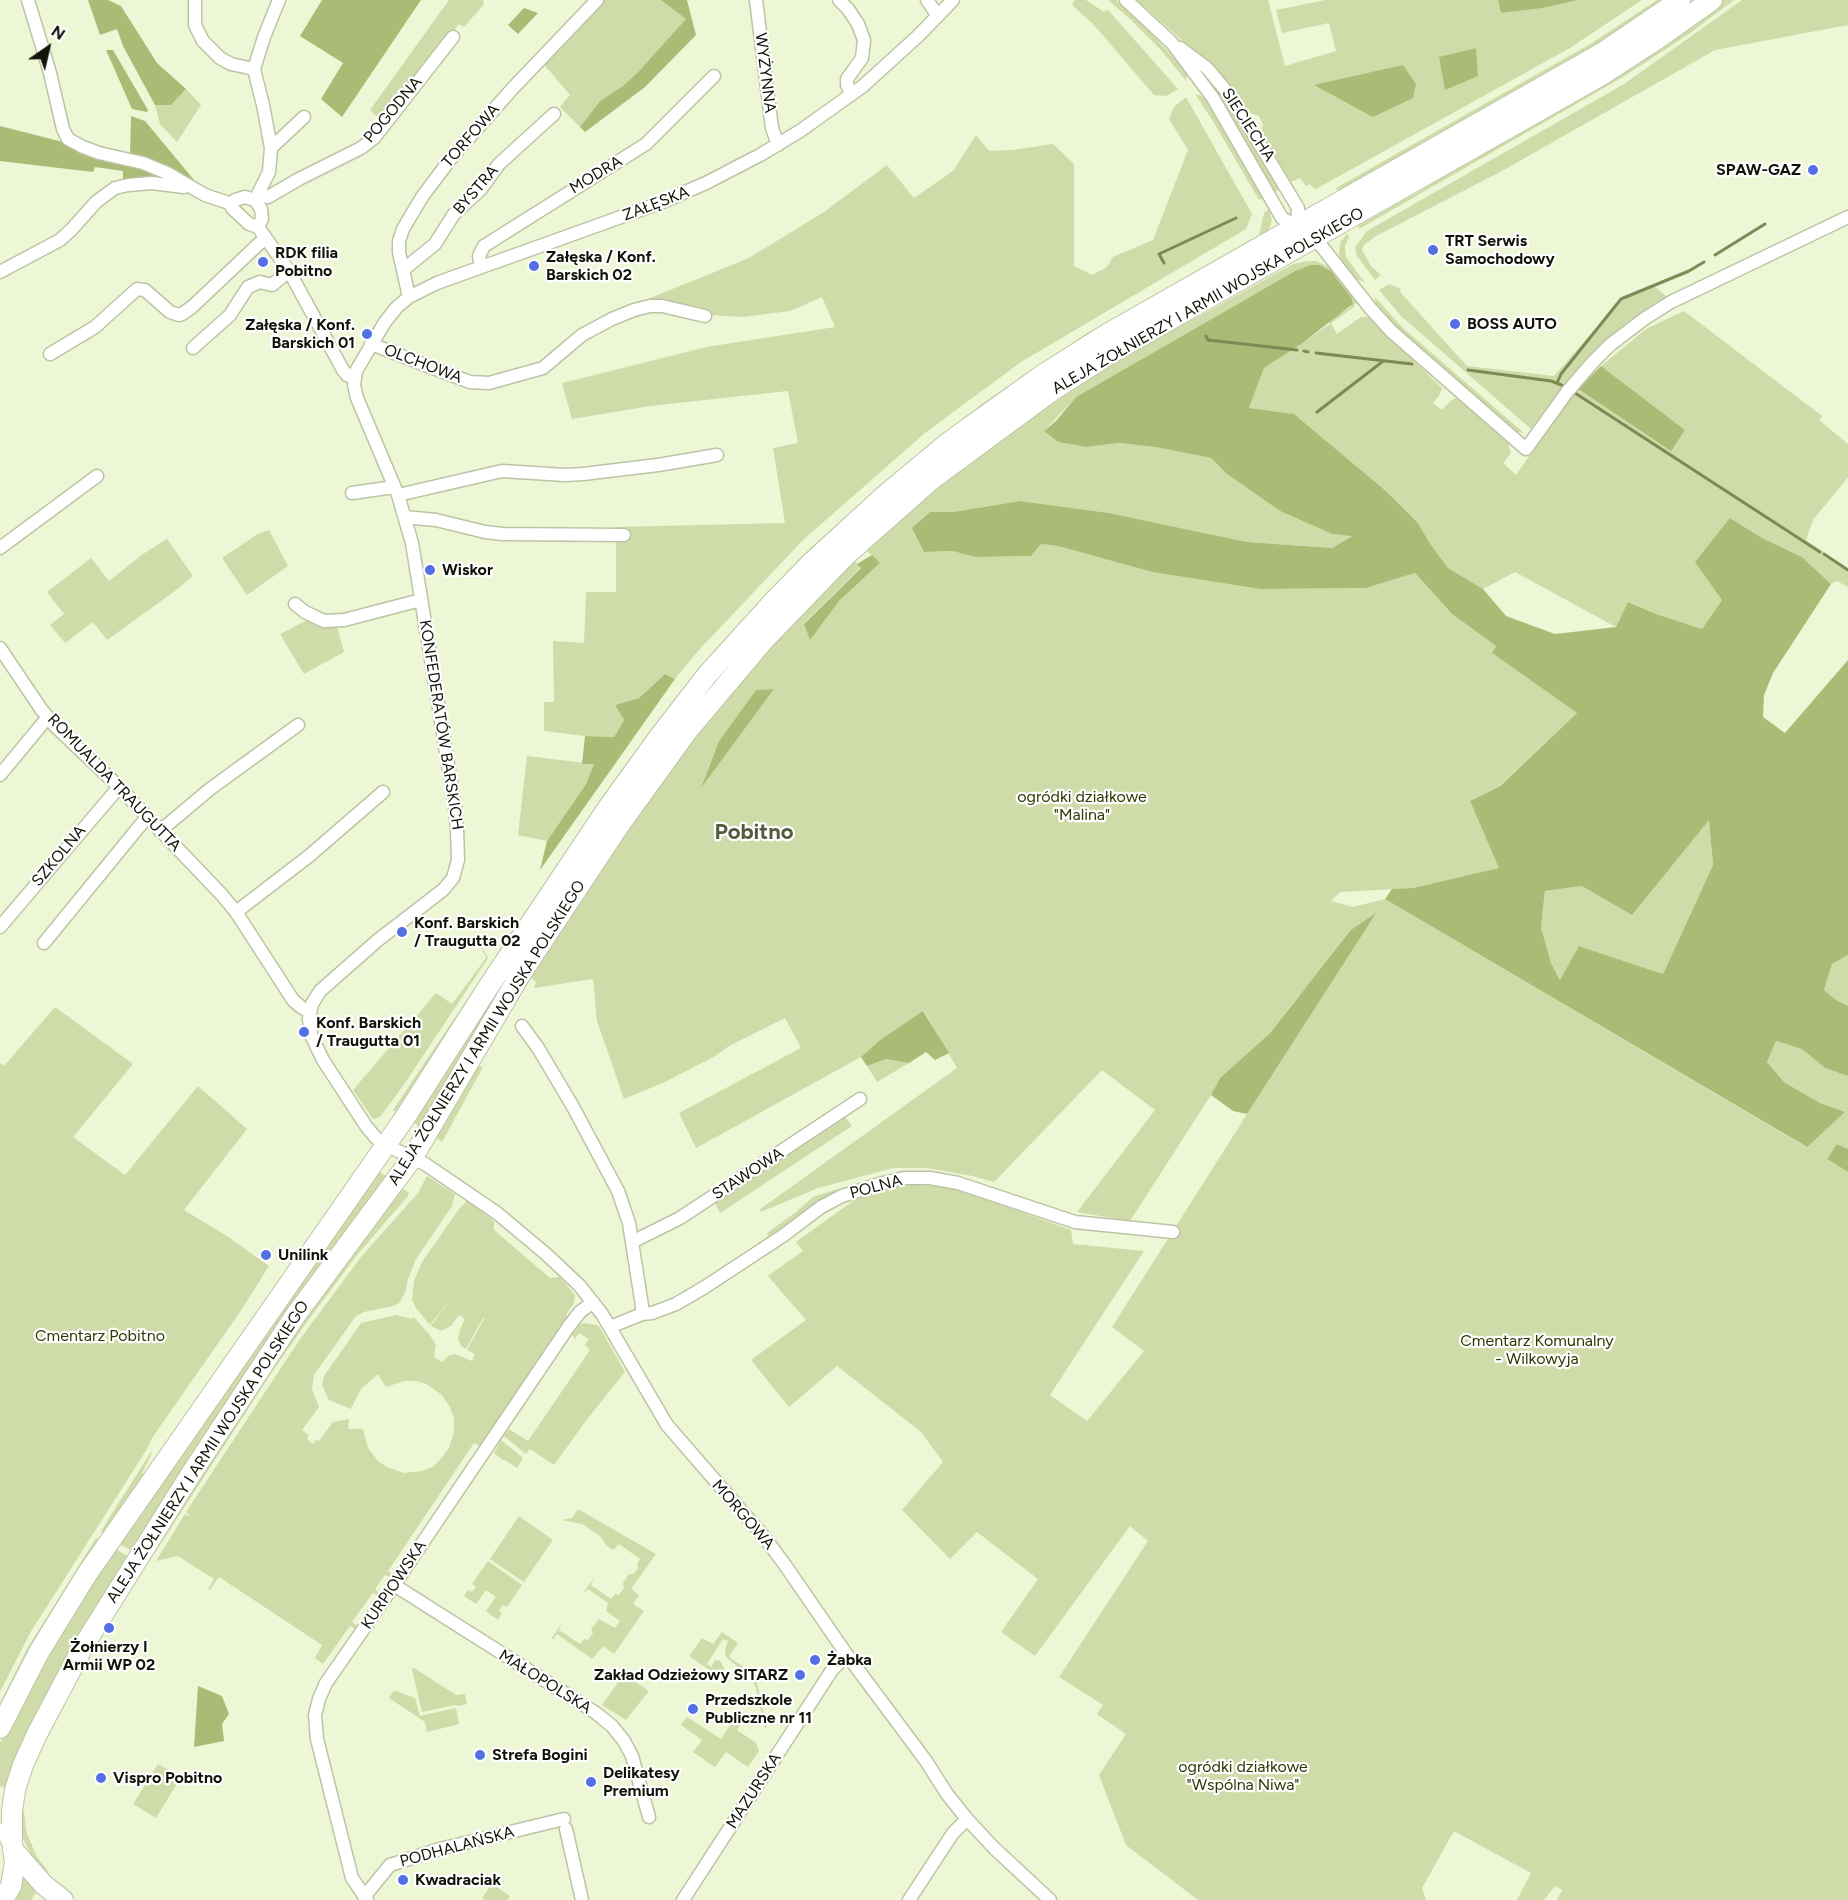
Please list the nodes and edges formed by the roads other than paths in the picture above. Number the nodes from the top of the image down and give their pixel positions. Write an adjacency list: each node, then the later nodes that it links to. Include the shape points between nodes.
1 (28, 0): 22 (street, via 68,139 90,150 150,165)
2 (195, 0): 15 (street, via 195,25 203,41 220,58)
3 (279, 0): 15 (street)
4 (597, 0): 31 (street, TORFOWA, via 513,88 429,187 399,241)
5 (756, 0): 20 (street, WYŻYNNA, via 772,128)
6 (838, 0): 17 (street, via 858,24 864,40 862,58 847,79)
7 (927, 0): 12 (street)
8 (953, 0): 12 (street, ZAŁĘSKA)
9 (1126, 0): 14 (street, SIECIECHA)
10 (1680, 0): 26 (main road, ALEJA ŻOŁNIERZY I ARMII WOJSKA POLSKIEGO, via 1602,53)
11 (1712, 0): 29 (main road, ALEJA ŻOŁNIERZY I ARMII WOJSKA POLSKIEGO, via 1600,76)
12 (938, 16): 17 (street, ZAŁĘSKA)
13 (453, 37): 23 (street, POGODNA, via 374,138 268,197)
14 (1172, 42): 26 (street, SIECIECHA, via 1223,113 1282,218); 26 (street, SIECIECHA, via 1207,68 1232,98 1298,208)
15 (254, 69): 21 (street)
16 (714, 76): 30 (street, MODRA, via 645,144 484,246 479,256)
17 (852, 94): 20 (street, ZAŁĘSKA)
18 (554, 114): 31 (street, BYSTRA, via 499,164 481,189 454,214 435,244)
19 (304, 117): 21 (street)
20 (778, 145): 30 (street, ZAŁĘSKA, via 681,195)
21 (271, 148): 23 (street, via 269,172)
22 (193, 188): 24 (street); 33 (street, via 152,183 115,188 56,243)
23 (256, 198): 24 (street, POGODNA, via 239,198); 27 (street, via 262,214)
24 (232, 204): 27 (street, via 249,224)
25 (1848, 217): 29 (street, SIECIECHA, via 1671,302 1644,319 1592,363 1526,449 1391,331)
26 (1297, 226): 29 (street, SIECIECHA); 63 (main road, ALEJA ŻOŁNIERZY I ARMII WOJSKA POLSKIEGO, via 1108,333 1014,394 915,469 812,562 721,659 658,737)
27 (258, 227): 28 (street, KONFEDERATÓW BARSKICH)
28 (265, 238): 32 (street, KONFEDERATÓW BARSKICH); 38 (street, via 182,314 170,312 145,290 137,289 102,321)
29 (1315, 238): 64 (main road, ALEJA ŻOŁNIERZY I ARMII WOJSKA POLSKIEGO, via 1111,353 1028,407 931,480 815,586 714,698 642,792 520,975)
30 (481, 267): 34 (street, ZAŁĘSKA)
31 (403, 270): 34 (street, TORFOWA)
32 (289, 271): 37 (street, via 272,285 260,282 248,287 230,315); 39 (street, KONFEDERATÓW BARSKICH, via 331,350 347,375)
33 (0, 272)
34 (409, 297): 36 (street, ZAŁĘSKA, via 392,312)
35 (705, 316): 36 (street, OLCHOWA, via 662,306 634,310 582,335 543,368 489,383 470,382)
36 (372, 344): 39 (street, ZAŁĘSKA)
37 (193, 348)
38 (50, 354)
39 (354, 378): 42 (street, KONFEDERATÓW BARSKICH, via 357,398)
40 (717, 455): 42 (street, via 583,474 502,471)
41 (97, 476): 46 (street)
42 (396, 491): 43 (street); 44 (street, KONFEDERATÓW BARSKICH)
43 (352, 493)
44 (405, 517): 45 (street, via 436,519 503,534); 47 (street, KONFEDERATÓW BARSKICH)
45 (624, 535)
46 (0, 548)
47 (421, 600): 48 (street, via 344,620 324,621); 60 (street, KONFEDERATÓW BARSKICH, via 458,830 457,867 443,890 324,987)
48 (295, 604)
49 (0, 648): 50 (street, ROMUALDA TRAUGUTTA)
50 (48, 717): 52 (street); 53 (street, ROMUALDA TRAUGUTTA)
51 (298, 725): 56 (street)
52 (0, 775)
53 (119, 787): 55 (street, ROMUALDA TRAUGUTTA); 58 (street, SZKOLNA)
54 (382, 792): 57 (street, via 309,856)
55 (147, 817): 56 (street, ROMUALDA TRAUGUTTA); 59 (street)
56 (160, 831): 57 (street, ROMUALDA TRAUGUTTA)
57 (236, 912): 60 (street, ROMUALDA TRAUGUTTA, via 293,1000)
58 (0, 927)
59 (44, 943)
60 (309, 1012): 63 (street, via 311,1035 323,1060 366,1126)
61 (522, 1026): 66 (street, via 572,1105 616,1187)
62 (860, 1099): 66 (street, STAWOWA, via 680,1218)
63 (386, 1145): 64 (street); 72 (main road, ALEJA ŻOŁNIERZY I ARMII WOJSKA POLSKIEGO, via 87,1574 39,1652)
64 (413, 1157): 67 (street, MORGOWA, via 525,1236 565,1270); 76 (main road, ALEJA ŻOŁNIERZY I ARMII WOJSKA POLSKIEGO, via 269,1354 79,1653 20,1774 13,1802)
65 (1173, 1232): 68 (street, POLNA, via 1075,1222 958,1183 904,1178 842,1196 705,1287 676,1304)
66 (632, 1242): 68 (street)
67 (593, 1302): 69 (street, MORGOWA); 70 (street, KURPIOWSKA, via 569,1326)
68 (642, 1314): 69 (street, POLNA)
69 (610, 1327): 71 (street, MORGOWA, via 668,1425 772,1547)
70 (394, 1586): 73 (street, MAŁOPOLSKA, via 612,1726 632,1755); 77 (street, KURPIOWSKA, via 326,1683 315,1715 317,1738 352,1878)
71 (847, 1655): 74 (street, MORGOWA); 81 (street, MAZURSKA, via 828,1677)
72 (0, 1728)
73 (649, 1816)
74 (967, 1819): 82 (street); 83 (street, MORGOWA)
75 (0, 1823): 76 (main road)
76 (13, 1847): 78 (main road, ALEJA ŻOŁNIERZY I ARMII WOJSKA POLSKIEGO, via 14,1875); 79 (main road, via 44,1885)
77 (366, 1899): 80 (street, PODHALAŃSKA, via 390,1865 440,1849 565,1824)
78 (3, 1900)
79 (63, 1900)
80 (582, 1900)
81 (683, 1900)
82 (909, 1900)
83 (1050, 1900)

